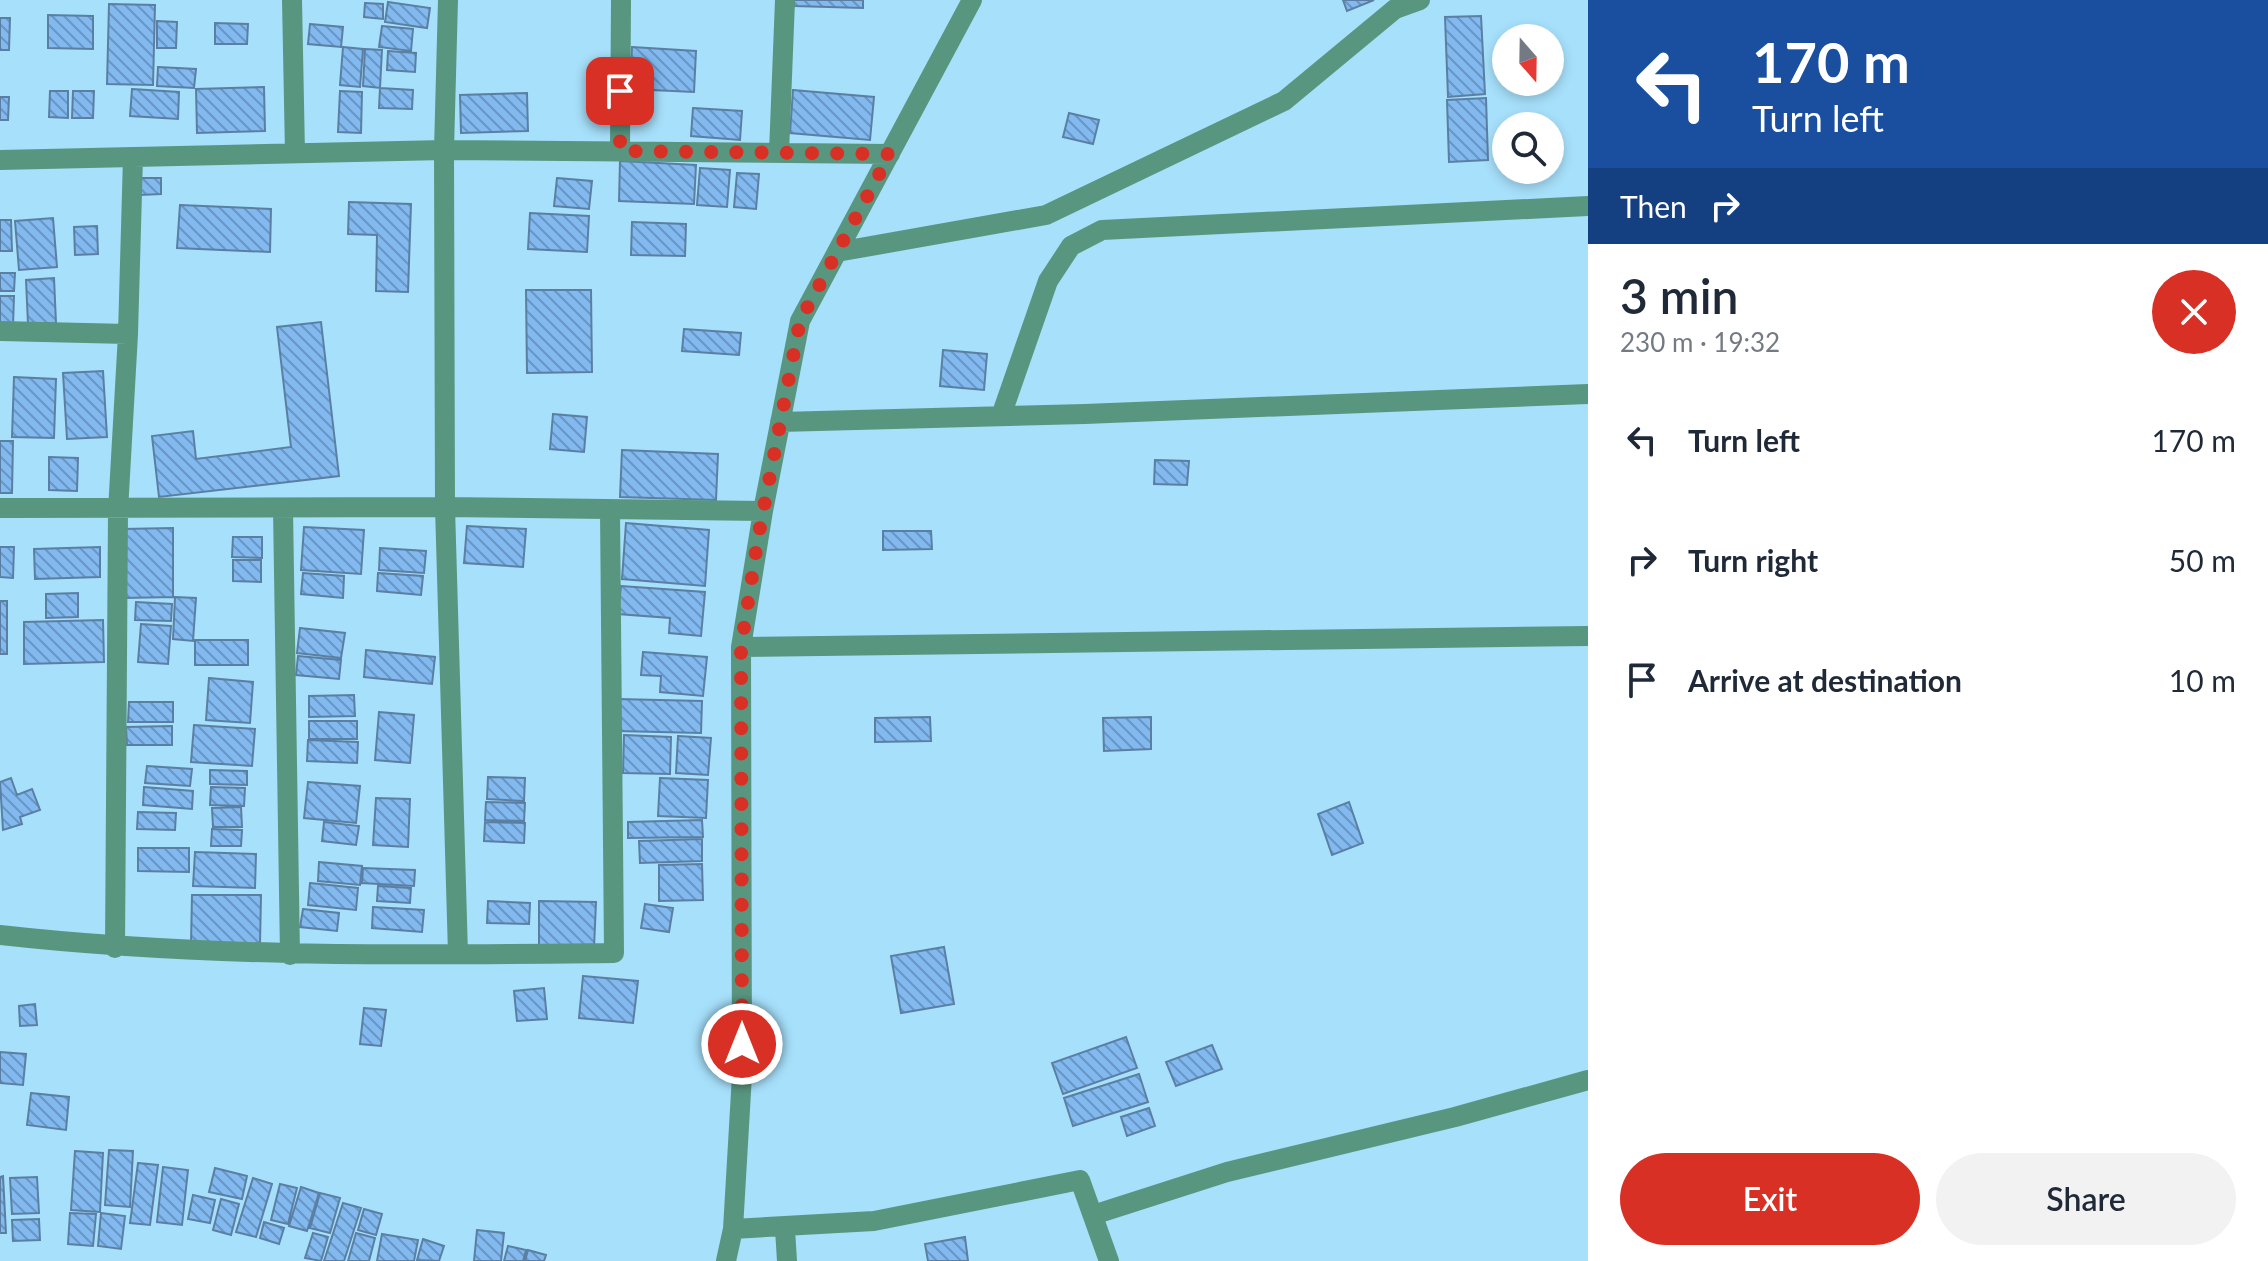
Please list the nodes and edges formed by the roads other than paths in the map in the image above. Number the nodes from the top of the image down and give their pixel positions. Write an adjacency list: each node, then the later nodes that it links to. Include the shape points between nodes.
1 (292, 0): 9 (street)
2 (448, 0): 7 (street)
3 (621, 0): 8 (street)
4 (785, 0): 10 (street)
5 (972, 0): 11 (street)
6 (1420, 0): 15 (street, via 1395,9 1284,101 1046,215)
7 (444, 150): 8 (street); 9 (street); 21 (street)
8 (620, 151): 10 (street)
9 (295, 153): 12 (street)
10 (779, 153): 11 (street)
11 (890, 154): 15 (street)
12 (133, 157): 13 (street); 17 (street)
13 (0, 160)
14 (1588, 206): 19 (street, via 1102,230 1071,246 1048,281)
15 (837, 252): 20 (street, via 800,321)
16 (0, 331): 17 (street)
17 (128, 334): 25 (street)
18 (1588, 394): 19 (street)
19 (1001, 416): 20 (street)
20 (780, 422): 26 (street)
21 (445, 507): 23 (street); 24 (street); 31 (street)
22 (0, 508): 25 (street)
23 (283, 509): 25 (street); 32 (street)
24 (610, 510): 26 (street); 31 (street, via 614,953)
25 (118, 511): 30 (street)
26 (763, 511): 28 (street)
27 (1588, 636): 28 (street)
28 (741, 647): 35 (street, via 742,1075)
29 (0, 935): 30 (street)
30 (115, 948): 32 (street)
31 (458, 954): 32 (street)
32 (290, 955)
33 (1588, 1080): 34 (street, via 1227,1172)
34 (1093, 1215): 36 (street, via 1080,1180 874,1221); 39 (street)
35 (733, 1229): 36 (street); 37 (street)
36 (785, 1229): 38 (street)
37 (726, 1261)
38 (787, 1261)
39 (1109, 1261)

